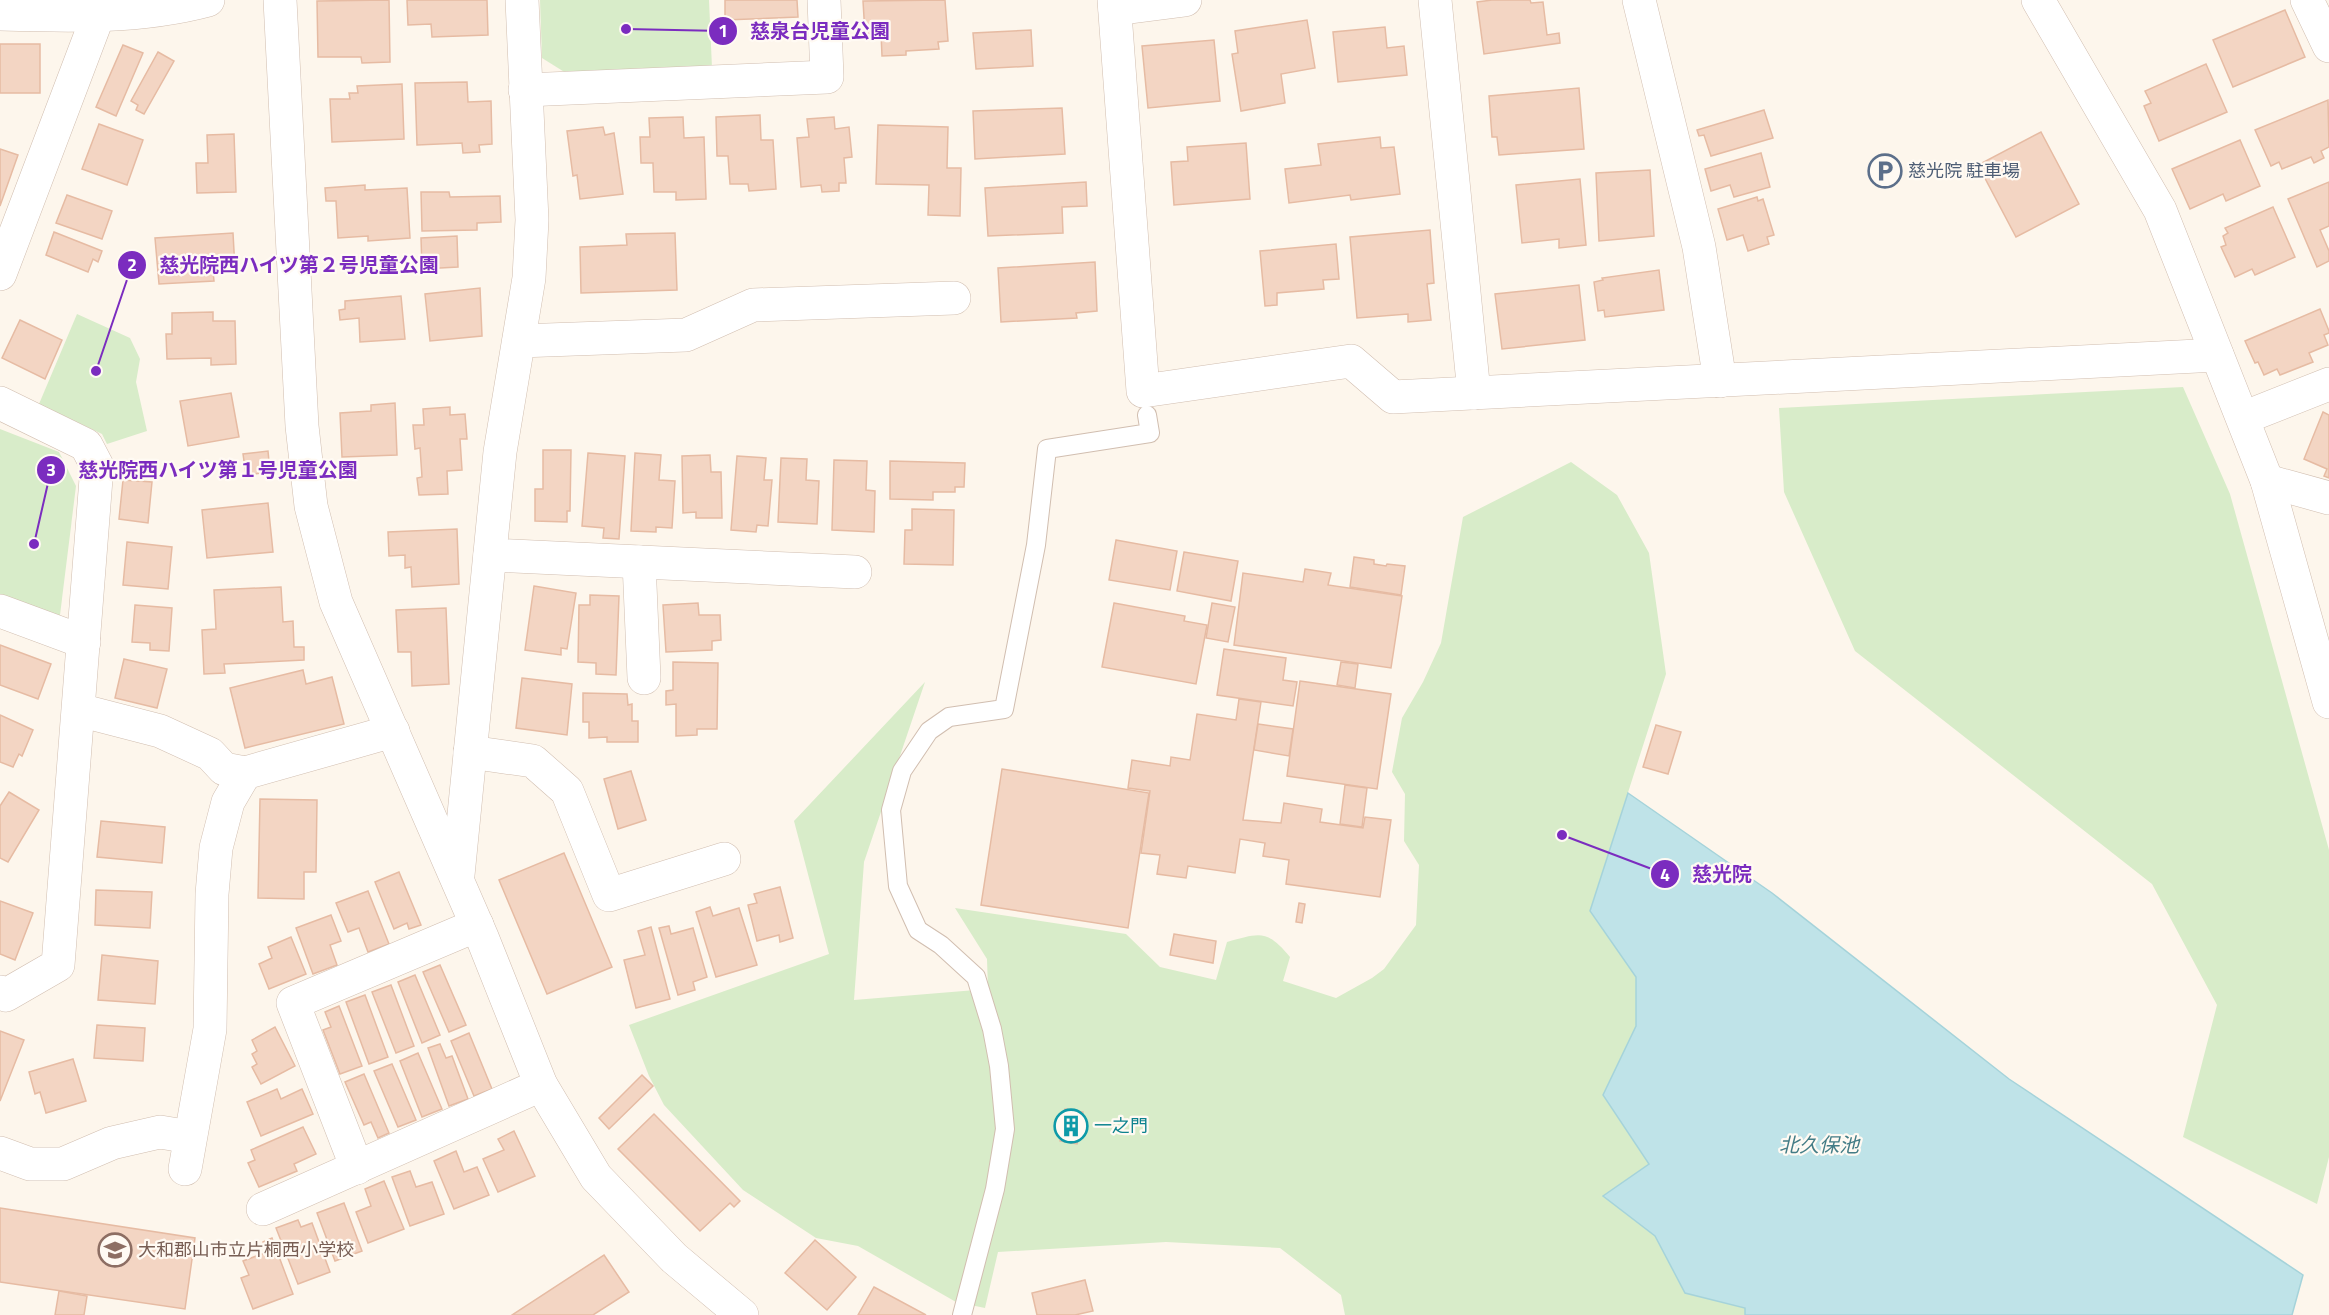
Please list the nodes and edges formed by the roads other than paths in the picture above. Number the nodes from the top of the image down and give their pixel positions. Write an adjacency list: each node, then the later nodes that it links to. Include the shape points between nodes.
1 (208, 0): 11 (street, via 152,12)
2 (280, 0): 35 (street, via 302,426 311,506 336,602)
3 (522, 0): 14 (street)
4 (824, 0): 14 (street, via 827,77)
5 (1185, 0): 10 (street)
6 (1435, 0): 21 (street)
7 (1639, 0): 19 (street, via 1699,247)
8 (2038, 0): 18 (street, via 2160,210)
9 (2307, 0): 13 (street)
10 (1115, 4): 23 (street)
11 (99, 13): 12 (street); 15 (street)
12 (0, 14)
13 (2329, 46)
14 (525, 90): 17 (street, via 532,249)
15 (5, 262)
16 (954, 298): 17 (street, via 753,305 686,335)
17 (519, 341): 27 (street, via 500,452)
18 (2217, 355): 19 (street, via 1909,358); 24 (street)
19 (1720, 381): 21 (street)
20 (2329, 384): 24 (street)
21 (1474, 393): 23 (street, via 1393,397 1351,361)
22 (0, 403): 31 (street, via 86,444 97,466)
23 (1145, 403): 49 (lane, via 1150,433 1047,449 1036,545 1004,709 949,717 929,731 902,771 891,810 898,886 918,930 941,945 975,977 999,1066 1005,1129 995,1189)
24 (2242, 418): 25 (street)
25 (2267, 481): 26 (street); 33 (street)
26 (2329, 498)
27 (490, 555): 28 (street); 36 (street)
28 (639, 562): 29 (street); 32 (street)
29 (855, 572)
30 (0, 611): 31 (street)
31 (84, 642): 34 (street)
32 (644, 678)
33 (2329, 702)
34 (79, 710): 37 (street, via 160,731 210,754 224,769); 41 (street, via 58,965 6,994)
35 (393, 731): 37 (street); 39 (street)
36 (470, 752): 38 (street, via 533,761 567,791 609,895); 39 (street)
37 (245, 773): 43 (street, via 228,802 216,848 210,1029)
38 (724, 859)
39 (457, 879): 40 (street)
40 (456, 934): 42 (street); 46 (street, via 293,1003)
41 (0, 992)
42 (523, 1094): 46 (street); 48 (street, via 596,1178 674,1258)
43 (190, 1137): 44 (street, via 160,1132 112,1143 63,1164 30,1164); 45 (street)
44 (0, 1153)
45 (185, 1168)
46 (357, 1168): 47 (street)
47 (263, 1209)
48 (742, 1315)
49 (962, 1315)

